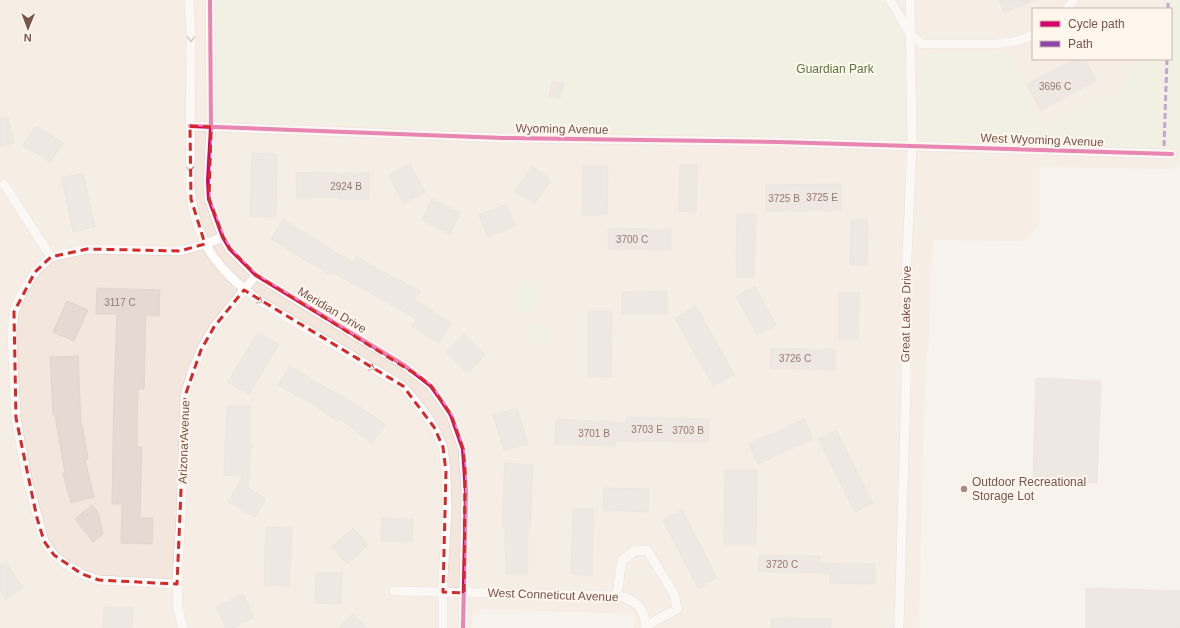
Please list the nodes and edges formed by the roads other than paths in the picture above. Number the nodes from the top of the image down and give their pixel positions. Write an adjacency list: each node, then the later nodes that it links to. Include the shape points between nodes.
1 (190, 0): 7 (street, one-way to 7)
2 (210, 0): 8 (street, Meridian Drive)
3 (890, 0): 5 (street)
4 (910, 0): 5 (street, Great Lakes Drive)
5 (911, 35): 6 (street, via 922,44 996,44); 9 (street, Great Lakes Drive)
6 (1032, 35)
7 (190, 126): 8 (street, Wyoming Avenue); 13 (street, one-way to 13, via 191,199 200,234)
8 (211, 127): 9 (street, Wyoming Avenue, via 502,138); 12 (street, Meridian Drive, via 209,199)
9 (912, 146): 10 (street, West Wyoming Avenue); 26 (street, Great Lakes Drive, via 906,279 906,386)
10 (1172, 154)
11 (4, 184): 14 (street)
12 (222, 237): 13 (street); 15 (street, Meridian Drive, via 230,249)
13 (206, 244): 14 (street, via 180,251 87,249); 16 (street, via 218,264)
14 (51, 257): 17 (street, via 35,272 21,295 14,312 12,334 16,418 27,478 44,541 68,566 99,580)
15 (256, 275): 16 (street, Arizona Avenue); 20 (street, Meridian Drive, via 404,366 430,386 451,415 463,449 465,471)
16 (244, 290): 17 (street, Arizona Avenue, via 214,327 201,350 186,396); 19 (street, one-way to 19, via 403,386 434,427 444,447 446,472)
17 (177, 584): 23 (street, Arizona Avenue, via 178,609)
18 (394, 591): 19 (street, West Conneticut Avenue)
19 (443, 592): 20 (street, West Conneticut Avenue); 24 (street)
20 (464, 593): 21 (street, West Conneticut Avenue); 25 (street, Meridian Drive)
21 (617, 596): 22 (street, West Conneticut Avenue, via 628,597 637,605 644,615); 22 (street, via 622,560 635,551 647,550 674,594 677,609)
22 (646, 627)
23 (183, 628)
24 (443, 628)
25 (463, 628)
26 (899, 628)

